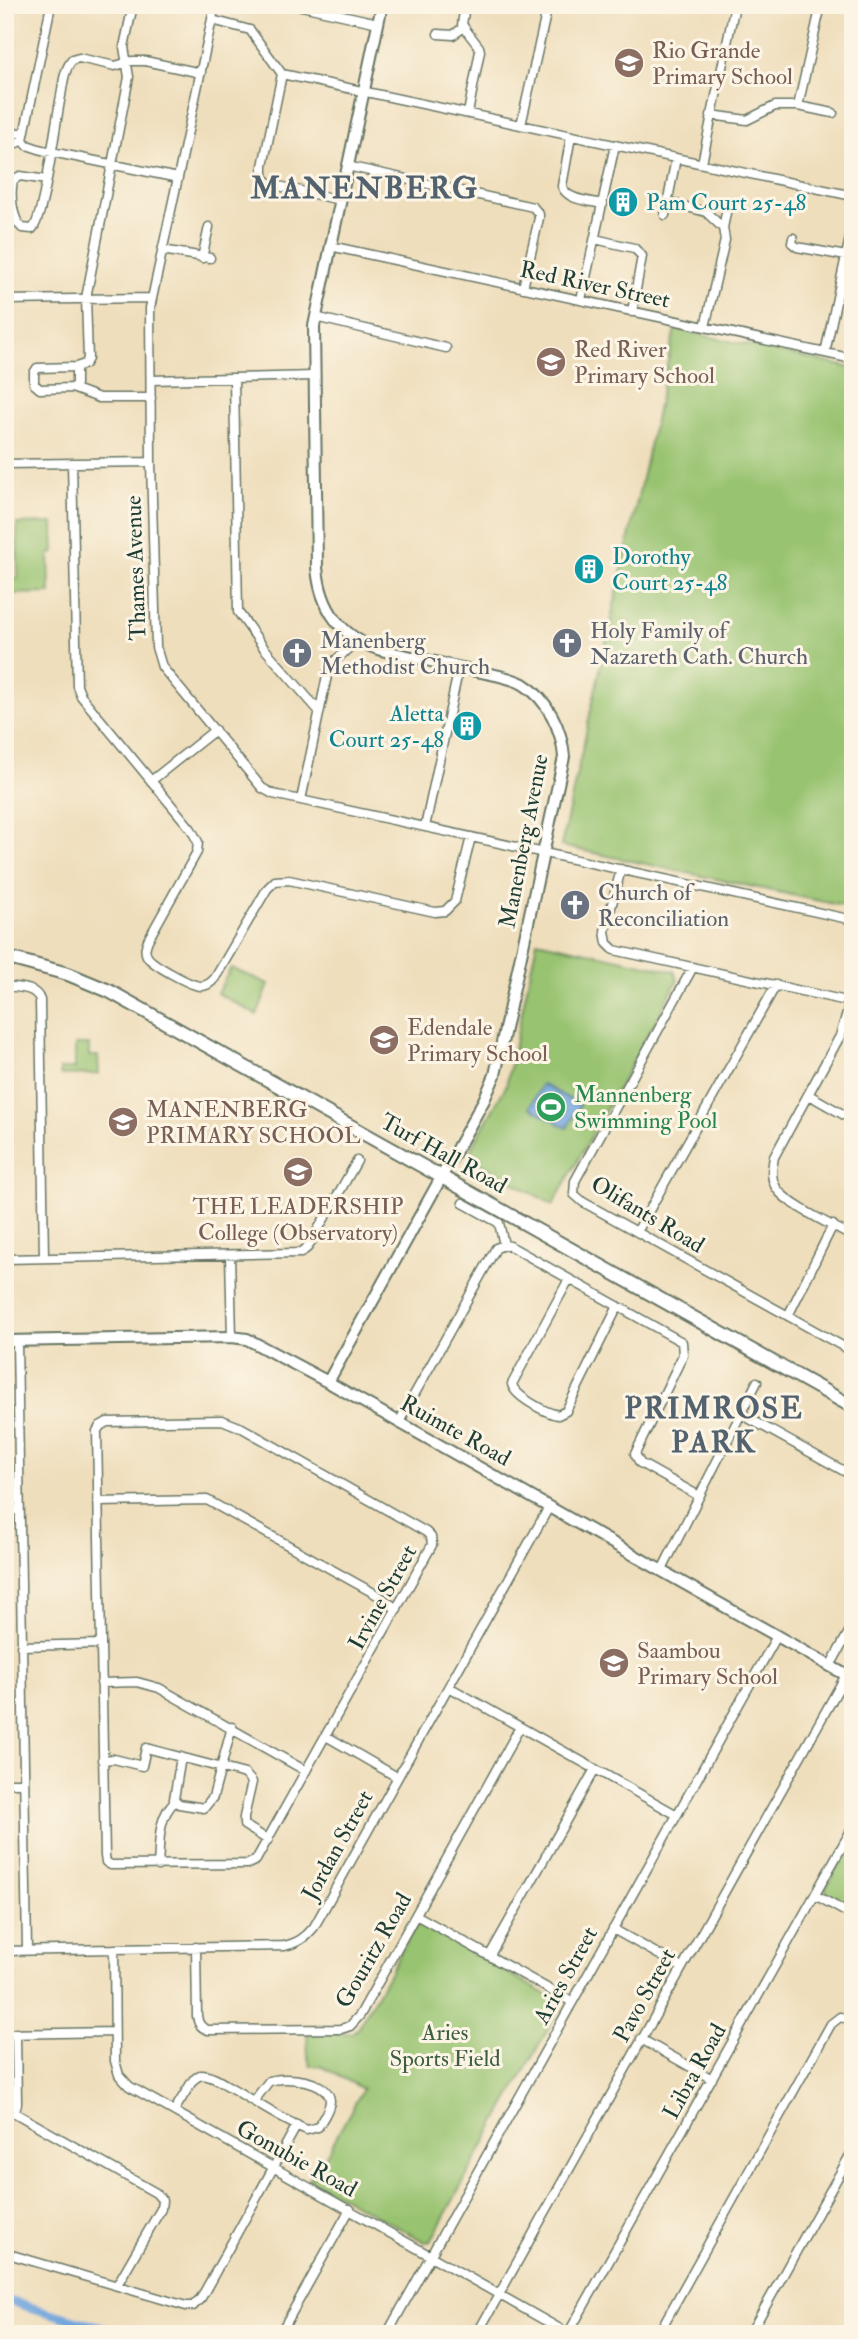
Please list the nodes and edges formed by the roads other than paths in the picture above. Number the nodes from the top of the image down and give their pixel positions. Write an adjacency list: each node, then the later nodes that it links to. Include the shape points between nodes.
1 (51, 5): 25 (street)
2 (133, 5): 14 (street, via 124,47)
3 (215, 5): 10 (street, Thames Avenue)
4 (297, 5): 11 (street)
5 (382, 5): 11 (street, Manenberg Avenue)
6 (465, 5): 12 (street)
7 (548, 5): 22 (street)
8 (735, 5): 21 (street)
9 (821, 5): 18 (street)
10 (212, 20): 15 (street, Thames Avenue); 16 (street, via 250,30)
11 (378, 23): 17 (street, Manenberg Avenue)
12 (464, 27): 13 (street, via 453,35); 19 (street, via 480,51)
13 (438, 34)
14 (127, 63): 15 (street, via 145,61); 28 (street, via 115,66 79,58 69,62); 31 (street, via 129,78)
15 (201, 73): 33 (street, Thames Avenue)
16 (282, 74): 17 (street); 36 (street, via 263,177 270,184)
17 (364, 91): 19 (street); 32 (street, Manenberg Avenue)
18 (798, 106): 20 (street); 21 (street, via 772,106 747,120)
19 (468, 113): 22 (street)
20 (833, 113)
21 (711, 115): 30 (street)
22 (521, 125): 24 (street)
23 (5, 133): 25 (street)
24 (571, 136): 26 (street); 38 (street, via 563,191)
25 (23, 137): 27 (street); 28 (street, via 34,148)
26 (615, 145): 29 (street); 38 (street)
27 (5, 148)
28 (51, 152): 31 (street); 34 (street)
29 (676, 158): 30 (street); 37 (street)
30 (702, 163): 35 (street)
31 (111, 164): 33 (street); 50 (street)
32 (347, 166): 36 (street, Manenberg Avenue); 49 (street, via 533,207 539,218)
33 (178, 178): 47 (street, Thames Avenue)
34 (47, 180): 34 (street, via 20,176 13,180 16,222 22,228 32,229 38,222)
35 (853, 196)
36 (340, 200): 46 (street, Manenberg Avenue)
37 (668, 202): 40 (street); 43 (street, via 706,212)
38 (603, 204): 45 (street)
39 (727, 208): 43 (street)
40 (665, 215)
41 (853, 224): 48 (street)
42 (209, 227): 47 (street, via 206,258)
43 (723, 228): 56 (street, via 725,240)
44 (793, 238): 48 (street, via 797,247)
45 (595, 239): 53 (street); 54 (street, via 634,248 642,256)
46 (330, 246): 49 (street, Red River Street); 55 (street, Manenberg Avenue)
47 (162, 250): 51 (street, Thames Avenue)
48 (846, 256): 58 (street)
49 (523, 288): 53 (street, Red River Street)
50 (86, 298): 51 (street); 52 (street); 60 (street, via 88,359)
51 (151, 298): 63 (street, Thames Avenue)
52 (5, 300)
53 (581, 300): 54 (street, Red River Street)
54 (632, 312): 56 (street, Red River Street)
55 (315, 317): 57 (street); 61 (street, Manenberg Avenue)
56 (705, 327): 58 (street, Red River Street)
57 (446, 348)
58 (825, 353): 59 (street, Red River Street)
59 (853, 359)
60 (76, 367): 64 (street); 64 (street, via 37,368 34,373 34,384 40,388)
61 (314, 376): 62 (street); 69 (street, Manenberg Avenue, via 318,578 327,609)
62 (234, 378): 63 (street); 71 (street, via 238,612)
63 (151, 380): 65 (street, Thames Avenue)
64 (72, 388): 65 (street, via 99,398)
65 (151, 398): 66 (street, Thames Avenue)
66 (150, 462): 67 (street); 72 (street, Thames Avenue, via 157,655)
67 (72, 463): 68 (street); 73 (street, via 77,686)
68 (5, 464)
69 (357, 640): 70 (street, Manenberg Avenue, via 381,650); 71 (street, via 328,671)
70 (459, 667): 75 (street); 77 (street, Manenberg Avenue, via 523,684 543,702 558,727 564,765)
71 (319, 711): 74 (street)
72 (215, 730): 73 (street); 74 (street, Thames Avenue, via 262,788)
73 (151, 782): 76 (street, via 198,842 195,857 148,940 147,957 200,986 215,978 275,881 445,911 455,901)
74 (301, 800): 75 (street, Thames Avenue)
75 (425, 827): 76 (street, Thames Avenue)
76 (471, 837): 77 (street, Thames Avenue)
77 (545, 852): 78 (street, Thames Avenue); 88 (street, Manenberg Avenue, via 498,1066)
78 (621, 869): 79 (street, Thames Avenue); 81 (street, via 605,931 609,946)
79 (853, 920)
80 (5, 957): 88 (main road, Turf Hall Road, via 109,991)
81 (693, 967): 82 (street); 91 (street, Olifants Road, via 573,1187 583,1202)
82 (775, 985): 84 (street); 91 (street)
83 (5, 986): 95 (street, via 34,990 40,1000)
84 (852, 997): 85 (street, via 843,1030)
85 (809, 1096): 86 (street); 90 (street, via 774,1157 772,1179 787,1200)
86 (853, 1120)
87 (357, 1161): 94 (street, via 305,1251)
88 (441, 1176): 103 (street, Manenberg Avenue); 105 (main road, Turf Hall Road)
89 (463, 1203): 93 (street, via 499,1223)
90 (833, 1225): 92 (street); 99 (street)
91 (637, 1232): 99 (street, Olifants Road)
92 (853, 1237)
93 (504, 1244): 97 (street); 107 (street, via 496,1248)
94 (230, 1255): 95 (street); 100 (street)
95 (44, 1258): 96 (street)
96 (5, 1259)
97 (569, 1279): 98 (street); 98 (street, via 512,1384 517,1394 549,1413 566,1411)
98 (618, 1306): 109 (street, via 683,1344 683,1355 635,1454 640,1463)
99 (788, 1316): 102 (street, Olifants Road)
100 (232, 1337): 101 (street, Ruimte Road); 103 (street, Ruimte Road, via 254,1342)
101 (11, 1341): 113 (street)
102 (853, 1352)
103 (328, 1382): 107 (street, Ruimte Road)
104 (757, 1382): 106 (street)
105 (853, 1407)
106 (741, 1414): 108 (street); 109 (street)
107 (399, 1422): 111 (street, Ruimte Road)
108 (853, 1476)
109 (699, 1496): 114 (street)
110 (98, 1502): 115 (street, via 207,1500); 115 (street, Irvine Street, via 96,1436 104,1422 233,1423 430,1535 432,1548); 118 (street, Irvine Street)
111 (549, 1507): 114 (street, Ruimte Road); 123 (street, Jordan Street)
112 (5, 1510): 113 (street)
113 (19, 1510): 119 (street)
114 (662, 1570): 117 (street, Ruimte Road)
115 (397, 1609): 126 (street, Irvine Street)
116 (853, 1625): 120 (street)
117 (777, 1636): 120 (street, Ruimte Road); 136 (street, Aries Street)
118 (100, 1644): 119 (street); 122 (street, Irvine Street)
119 (21, 1646): 134 (street)
120 (830, 1666): 121 (street, Ruimte Road)
121 (849, 1677): 149 (street, Pavo Street)
122 (100, 1683): 124 (street, via 151,1685); 128 (street, Irvine Street)
123 (449, 1687): 125 (street); 132 (street, Jordan Street)
124 (232, 1727): 129 (street); 131 (street)
125 (520, 1727): 130 (street); 141 (street, Gouritz Road)
126 (326, 1736): 131 (street, Irvine Street); 132 (street)
127 (181, 1757): 128 (street, via 146,1748 142,1766); 129 (street); 135 (street)
128 (102, 1760): 139 (street, Irvine Street, via 106,1862)
129 (221, 1767): 135 (street, via 208,1806 199,1809); 138 (street, via 251,1779 244,1825)
130 (595, 1769): 136 (street); 148 (street)
131 (306, 1771): 138 (street, Irvine Street)
132 (397, 1777): 144 (street, Jordan Street, via 305,1937 285,1946)
133 (5, 1783): 134 (street)
134 (24, 1783): 146 (street)
135 (175, 1801): 139 (street, via 163,1819)
136 (677, 1815): 143 (street, Aries Street)
137 (853, 1827): 140 (street, Libra Road)
138 (268, 1840): 139 (street, Irvine Street, via 251,1864)
139 (158, 1866)
140 (815, 1895): 142 (street); 156 (street, Libra Road)
141 (416, 1914): 144 (street, Gouritz Road, via 360,2015 341,2029 203,2028 197,2016); 148 (street)
142 (853, 1916)
143 (613, 1930): 149 (street); 150 (street, Aries Street)
144 (196, 1947): 145 (street, Jordan Street)
145 (114, 1949): 146 (street, Jordan Street); 152 (street, Gonubie Road)
146 (27, 1950): 147 (street, Jordan Street)
147 (5, 1951)
148 (491, 1955): 150 (street)
149 (681, 1967): 155 (street, Pavo Street)
150 (572, 2002): 165 (street, Aries Street)
151 (853, 2020): 168 (street, via 840,2017 831,2024)
152 (114, 2032): 153 (street); 158 (street, Gonubie Road, via 116,2068 123,2081)
153 (16, 2033): 154 (street); 159 (street, via 17,2103)
154 (5, 2034)
155 (641, 2039): 156 (street); 167 (street, Pavo Street)
156 (712, 2079): 173 (street, Libra Road)
157 (254, 2101): 158 (street, via 200,2075); 160 (street); 160 (street, via 269,2081 297,2079 326,2092 330,2100 320,2124 311,2130)
158 (174, 2111): 162 (street, Gonubie Road)
159 (10, 2113): 166 (street, via 162,2200)
160 (297, 2125): 162 (street)
161 (853, 2150): 169 (street)
162 (274, 2167): 163 (street, Gonubie Road); 166 (street, via 197,2304 186,2306)
163 (350, 2209): 165 (street, Gonubie Road); 170 (street)
164 (5, 2253): 166 (street)
165 (430, 2257): 167 (street, Gonubie Road); 171 (street, Aries Street)
166 (117, 2285)
167 (499, 2294): 172 (street, Pavo Street); 173 (street, Gonubie Road)
168 (663, 2327)
169 (752, 2330): 174 (street)
170 (280, 2334)
171 (387, 2334)
172 (477, 2334)
173 (569, 2334)
174 (768, 2334)

